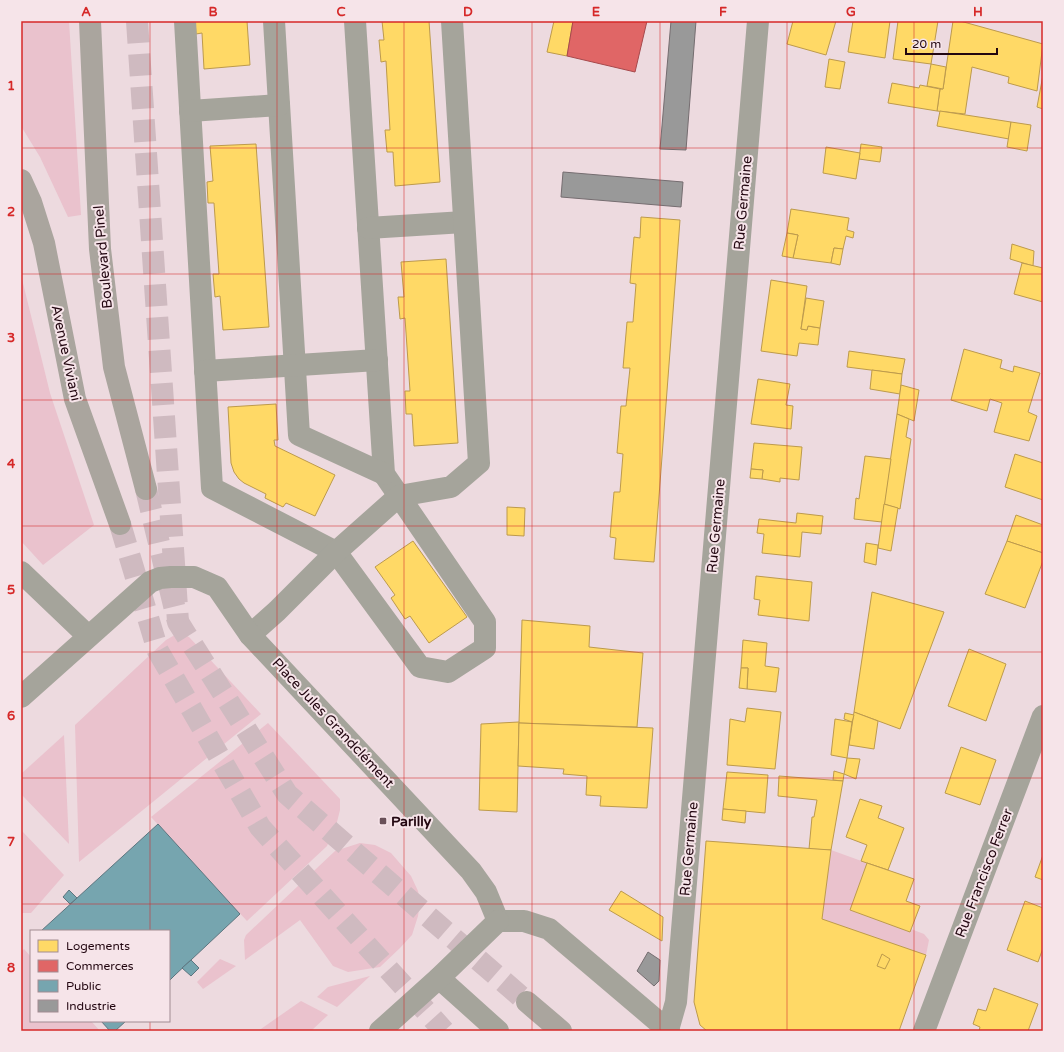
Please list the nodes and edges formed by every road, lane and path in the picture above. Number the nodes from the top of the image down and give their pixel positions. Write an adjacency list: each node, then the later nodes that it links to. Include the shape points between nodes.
1 (90, 21): 16 (main road, Boulevard Pinel, via 101,257 114,367)
2 (185, 21): 8 (street)
3 (274, 21): 7 (street)
4 (355, 21): 11 (street)
5 (452, 21): 10 (street)
6 (758, 21): 29 (street, Rue Germaine, via 676,1002)
7 (279, 105): 8 (street); 13 (street)
8 (190, 111): 14 (street)
9 (21, 180): 18 (main road, Avenue Viviani, via 44,243 75,399)
10 (464, 222): 11 (street); 17 (street, via 479,463 451,487)
11 (368, 228): 12 (street)
12 (376, 360): 13 (street); 15 (street)
13 (294, 365): 14 (street); 15 (street, via 299,435)
14 (205, 371): 19 (street, via 212,488)
15 (384, 474): 17 (street)
16 (146, 489)
17 (398, 496): 19 (street); 19 (street, via 485,622 485,648 448,672 420,667)
18 (120, 524)
19 (336, 552): 21 (street)
20 (21, 572): 22 (street)
21 (250, 635): 22 (street, Place Jules Grandclément, via 217,587 194,577 171,577 150,582); 25 (street, Place Jules Grandclément, via 471,871 486,892)
22 (88, 636): 23 (street, Place Jules Grandclément)
23 (21, 697)
24 (1043, 716): 32 (street, Rue Francisco Ferrer)
25 (498, 921): 26 (street); 29 (street, via 524,921 549,929)
26 (439, 978): 28 (street); 30 (street)
27 (527, 1002): 31 (main road)
28 (382, 1030)
29 (668, 1030)
30 (498, 1031)
31 (561, 1031)
32 (924, 1031)

